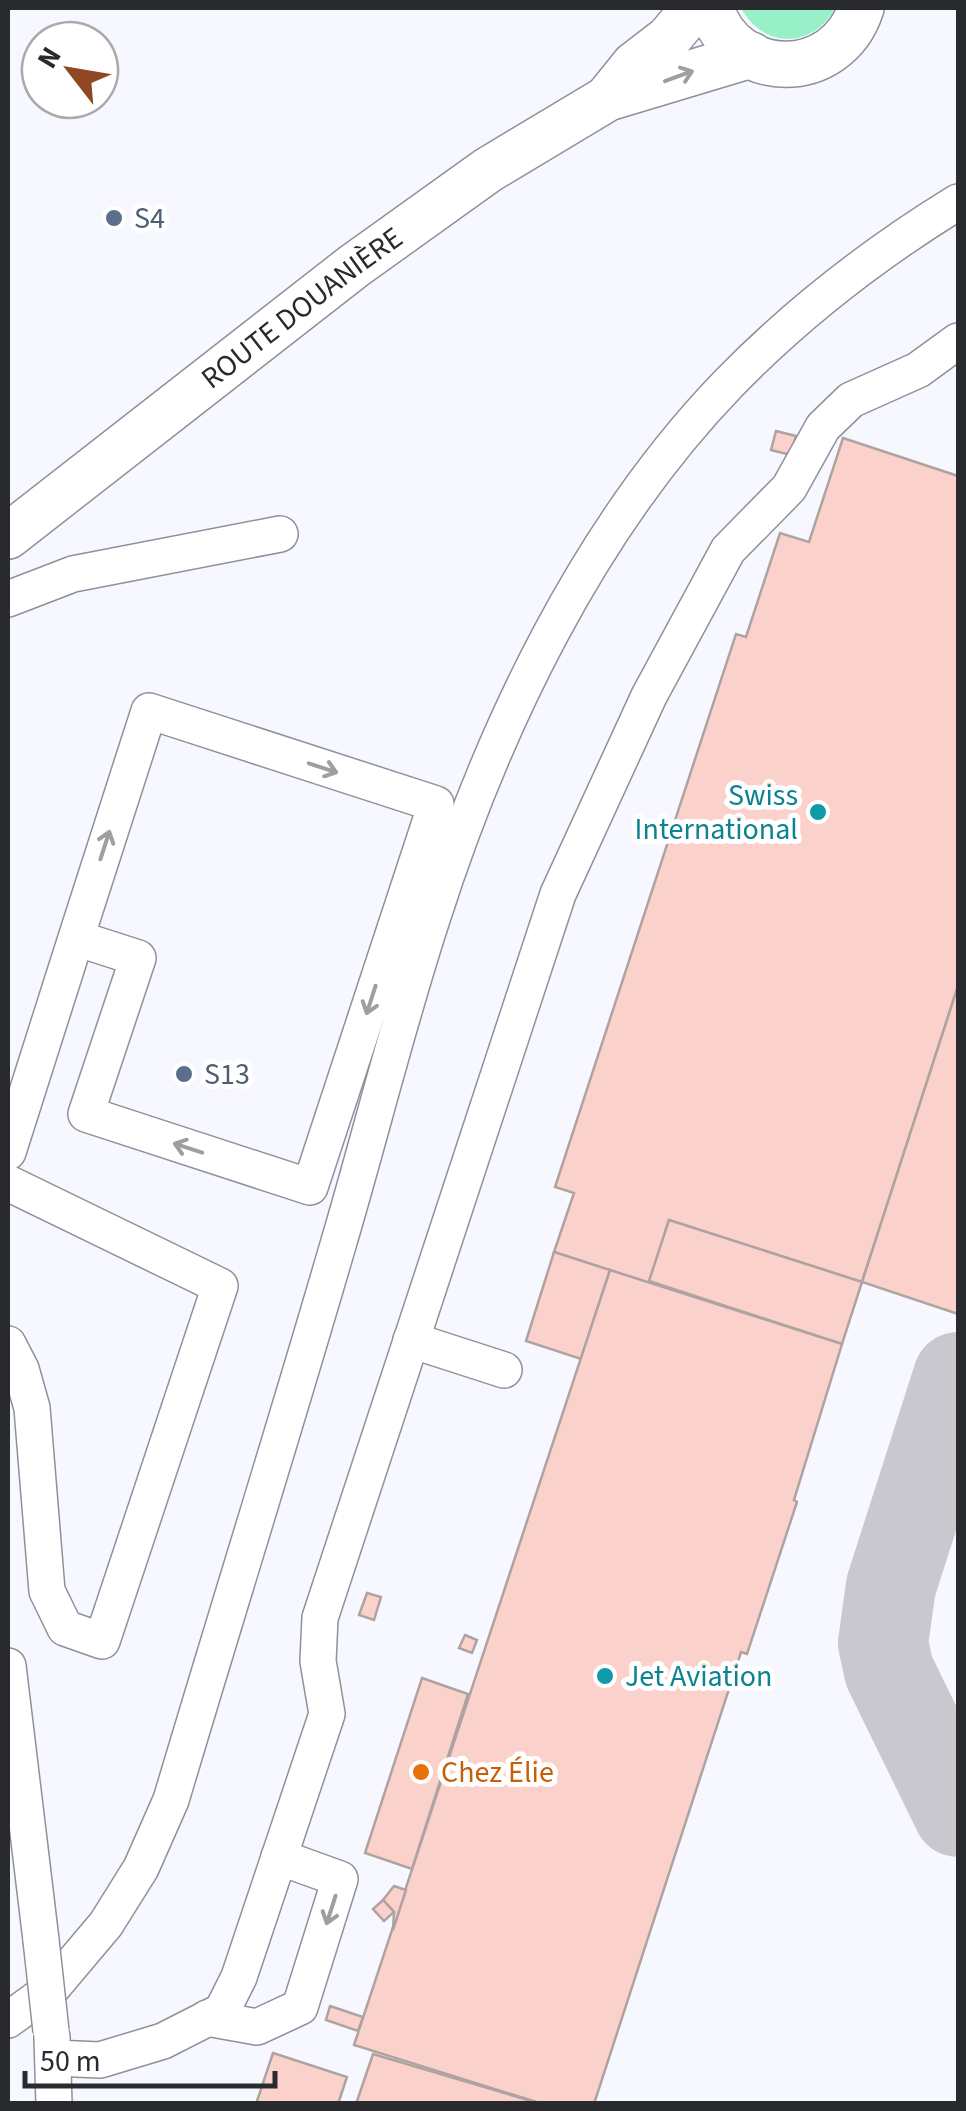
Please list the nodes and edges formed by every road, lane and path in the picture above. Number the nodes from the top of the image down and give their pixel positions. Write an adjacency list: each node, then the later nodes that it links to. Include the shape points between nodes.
1 (694, 8): 5 (main road, ROUTE DOUANIÈRE)
2 (711, 8): 4 (main road, via 723,31)
3 (861, 8): 4 (main road, via 852,31 816,60 794,64)
4 (751, 55): 5 (main road, ROUTE DOUANIÈRE, one-way to 4)
5 (608, 98): 9 (main road, ROUTE DOUANIÈRE, via 425,213)
6 (958, 202): 22 (street, via 819,301 728,385 585,572 508,719 432,920 171,1800 106,1924 52,1988)
7 (958, 341): 15 (street, via 918,370 850,400 823,427 789,488 728,550 649,696 558,894)
8 (280, 534): 10 (street, via 72,574)
9 (8, 536)
10 (8, 599)
11 (76, 938): 11 (street, one-way to 11, via 148,710 436,804 310,1188 86,1114 138,958); 12 (street)
12 (24, 1047): 13 (street)
13 (8, 1152)
14 (8, 1184): 16 (street, via 220,1286 102,1640 65,1628 47,1591 32,1408)
15 (411, 1340): 17 (street); 20 (street, via 320,1618 318,1661 328,1714)
16 (8, 1344)
17 (504, 1370)
18 (8, 1666): 19 (street)
19 (12, 1733): 23 (street, bridge)
20 (279, 1858): 21 (street, via 239,1977 222,2011); 21 (street, one-way to 21, via 340,1878 300,2007 257,2027)
21 (207, 2018): 23 (street, via 163,2042 100,2060)
22 (8, 2020)
23 (52, 2045): 24 (street)
24 (54, 2104)

